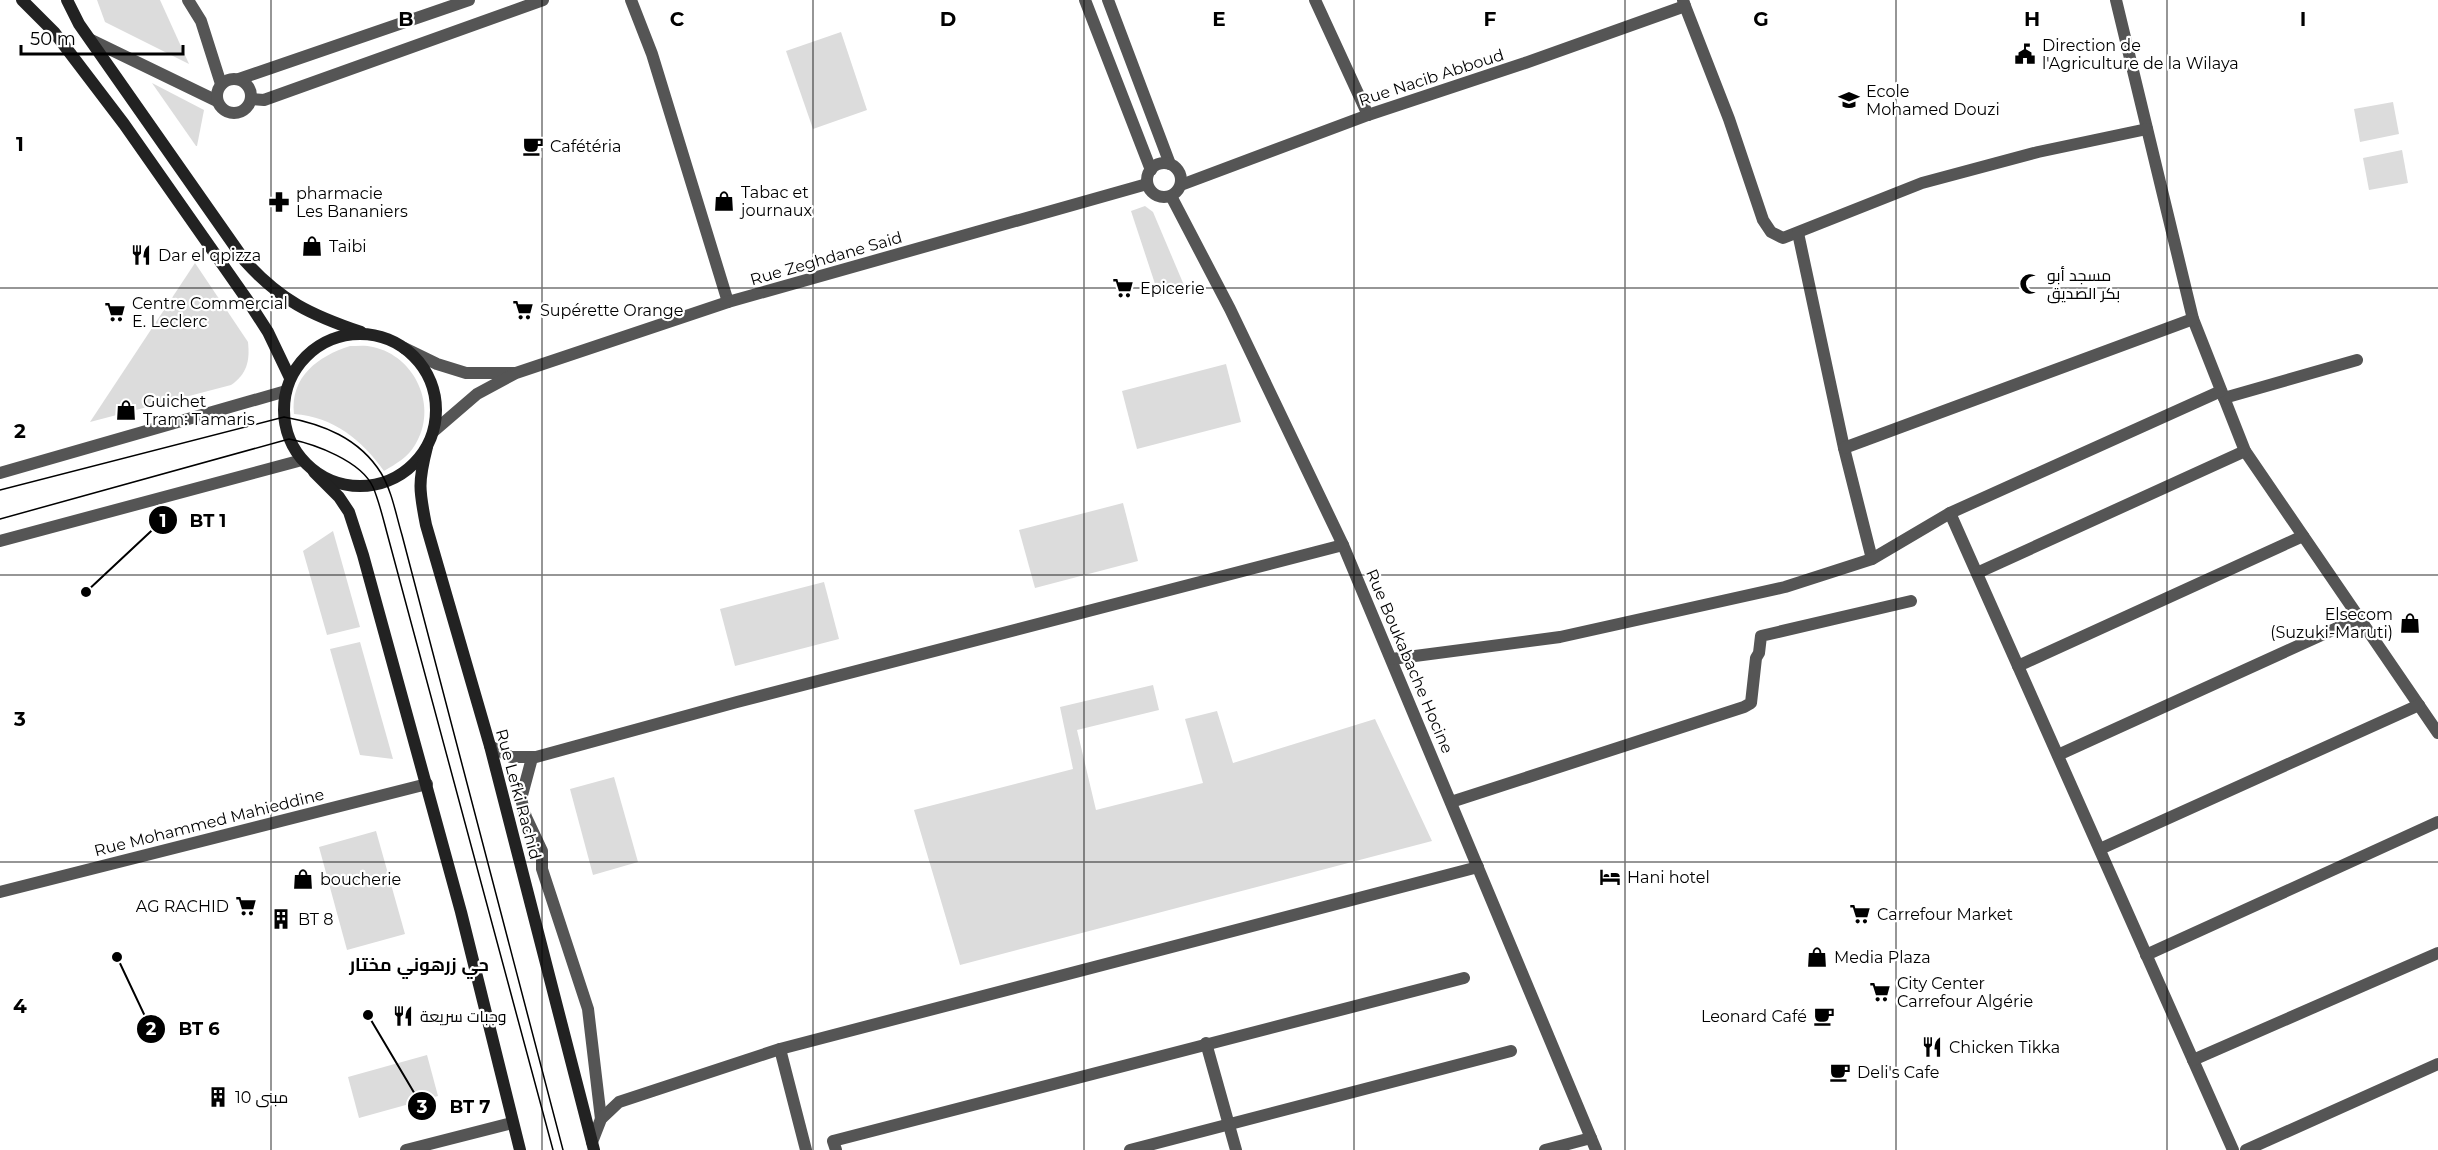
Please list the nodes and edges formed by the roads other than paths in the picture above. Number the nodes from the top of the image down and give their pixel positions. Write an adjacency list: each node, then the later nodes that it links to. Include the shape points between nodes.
1 (22, 0): 31 (main road, via 54,32 124,124 248,301)
2 (66, 0): 12 (main road)
3 (188, 0): 14 (street, via 201,21)
4 (468, 0): 13 (street)
5 (543, 0): 15 (street, via 264,100)
6 (632, 0): 25 (street)
7 (1085, 0): 20 (street)
8 (1108, 0): 19 (street)
9 (1315, 0): 17 (street)
10 (2116, 0): 18 (street)
11 (1684, 3): 17 (street, Rue Nacib Abboud, via 1525,63); 24 (street, via 1763,220 1771,232 1783,238)
12 (91, 40): 16 (street); 27 (main road, via 218,224 266,284 324,319)
13 (239, 79): 14 (street); 15 (street, via 250,89)
14 (221, 84): 16 (street)
15 (251, 99): 16 (street, via 246,109 235,113 223,110)
16 (217, 101)
17 (1368, 115): 22 (street, Rue Nacib Abboud)
18 (2147, 129): 24 (street, via 2038,152 1922,183); 26 (street)
19 (1170, 164): 20 (street, via 1159,163); 22 (street, via 1180,172)
20 (1150, 170): 21 (street)
21 (1147, 184): 23 (street, via 1159,197); 25 (street, Rue Zeghdane Said)
22 (1181, 185): 23 (street)
23 (1171, 196): 44 (street, Rue Boukabache Hocine)
24 (1798, 233): 36 (street)
25 (728, 302): 30 (street, Rue Zeghdane Said)
26 (2193, 319): 33 (street); 36 (street)
27 (365, 334): 28 (main road, via 386,338); 31 (main road, via 344,335 322,344 303,358)
28 (404, 348): 30 (street, via 466,373); 34 (main road, via 420,362 432,383 437,406)
29 (2357, 360): 33 (street)
30 (516, 372): 34 (street, via 477,394)
31 (290, 378): 32 (main road)
32 (286, 391): 38 (main road, via 285,427); 39 (street)
33 (2223, 395): 37 (street); 41 (street)
34 (434, 431): 35 (main road)
35 (427, 447): 40 (main road, via 400,475 372,485 347,485); 53 (main road, Rue Lefki Rachid, via 419,476 426,525)
36 (1844, 448): 45 (street)
37 (2245, 451): 42 (street); 46 (street)
38 (302, 460): 40 (main road); 43 (street)
39 (0, 472)
40 (314, 472): 56 (main road, via 349,512)
41 (1950, 513): 45 (street); 46 (street)
42 (2303, 536): 48 (street); 50 (street)
43 (0, 541)
44 (1343, 545): 49 (street, Rue Boukabache Hocine); 55 (street)
45 (1872, 559): 49 (street, via 1785,587 1560,637)
46 (1977, 573): 50 (street)
47 (1911, 601): 58 (street, via 1761,636 1751,703 1744,708)
48 (2359, 618): 51 (street); 54 (street)
49 (1392, 659): 58 (street, Rue Boukabache Hocine)
50 (2019, 666): 54 (street)
51 (2419, 705): 52 (street); 61 (street)
52 (2438, 733)
53 (490, 746): 55 (street, via 511,758); 59 (main road, Rue Lefki Rachid)
54 (2058, 755): 61 (street)
55 (532, 758): 57 (street)
56 (427, 784): 63 (street, Rue Mohammed Mahieddine); 73 (main road)
57 (524, 784): 59 (street); 72 (street, via 521,799 526,817 542,851 542,869 588,1009)
58 (1451, 802): 62 (street, Rue Boukabache Hocine)
59 (506, 807): 76 (main road, Rue Lefki Rachid)
60 (2438, 822): 65 (street)
61 (2100, 849): 65 (street)
62 (1478, 867): 68 (street); 75 (street, Rue Boukabache Hocine)
63 (0, 892)
64 (2438, 953): 70 (street)
65 (2146, 955): 70 (street)
66 (1464, 978): 67 (street)
67 (1206, 1043): 74 (street); 80 (street, via 833,1141)
68 (780, 1049): 72 (street, via 619,1102); 79 (street)
69 (1511, 1051): 74 (street)
70 (2193, 1060): 85 (street)
71 (2438, 1064): 86 (street)
72 (601, 1119): 76 (street)
73 (512, 1123): 77 (street); 78 (main road)
74 (1229, 1124): 81 (street); 82 (street)
75 (1591, 1138): 83 (street); 84 (street, Rue Boukabache Hocine)
76 (593, 1146)
77 (406, 1150)
78 (520, 1150)
79 (806, 1150)
80 (836, 1150)
81 (1130, 1150)
82 (1236, 1150)
83 (1545, 1150)
84 (1596, 1150)
85 (2233, 1150)
86 (2246, 1150)

